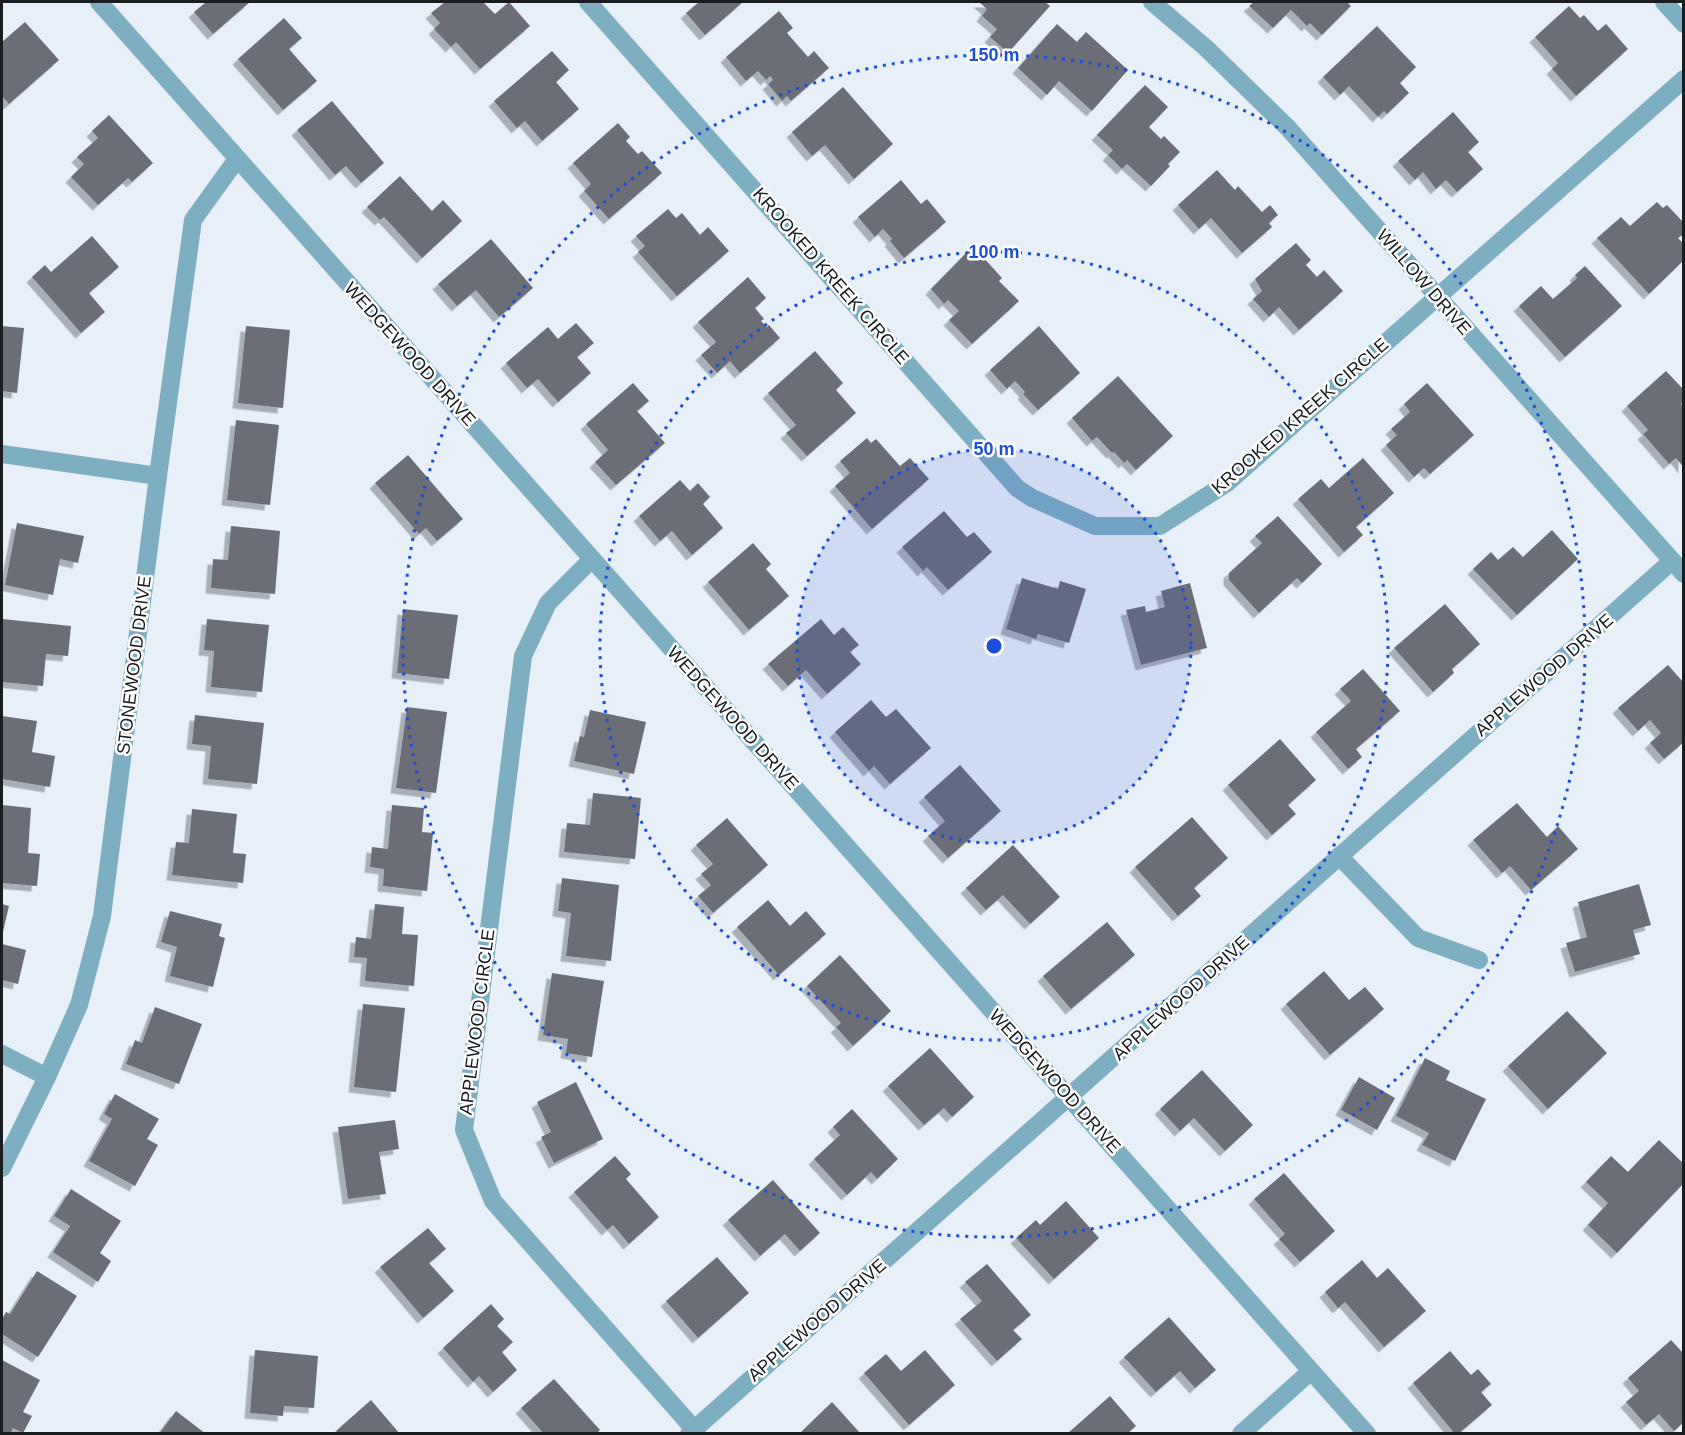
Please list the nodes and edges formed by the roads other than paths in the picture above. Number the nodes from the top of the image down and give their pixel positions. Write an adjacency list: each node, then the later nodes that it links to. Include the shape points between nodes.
1 (99, 2): 7 (street, WEDGEWOOD DRIVE)
2 (588, 2): 8 (street, KROOKED KREEK CIRCLE, via 1017,488 1095,526 1160,526 1227,483)
3 (1152, 2): 8 (street, WILLOW DRIVE, via 1288,128)
4 (1664, 2): 5 (street)
5 (1683, 24)
6 (1683, 79): 8 (street, KROOKED KREEK CIRCLE)
7 (237, 159): 10 (street, STONEWOOD DRIVE, via 193,220); 11 (street, WEDGEWOOD DRIVE)
8 (1437, 297): 12 (street, WILLOW DRIVE)
9 (2, 454): 10 (street)
10 (158, 476): 16 (street, STONEWOOD DRIVE, via 102,916 79,1005)
11 (592, 559): 17 (street, WEDGEWOOD DRIVE); 20 (street, APPLEWOOD CIRCLE, via 548,603 523,656 464,1130 493,1201)
12 (1678, 568): 13 (street, APPLEWOOD DRIVE)
13 (1339, 856): 14 (street, via 1418,938); 17 (street, APPLEWOOD DRIVE)
14 (1479, 960)
15 (2, 1054): 16 (street)
16 (47, 1077): 18 (street, STONEWOOD DRIVE)
17 (1070, 1098): 19 (street, WEDGEWOOD DRIVE); 20 (street, APPLEWOOD DRIVE)
18 (2, 1168)
19 (1311, 1371): 21 (street); 22 (street, WEDGEWOOD DRIVE)
20 (691, 1431)
21 (1241, 1434)
22 (1367, 1434)

